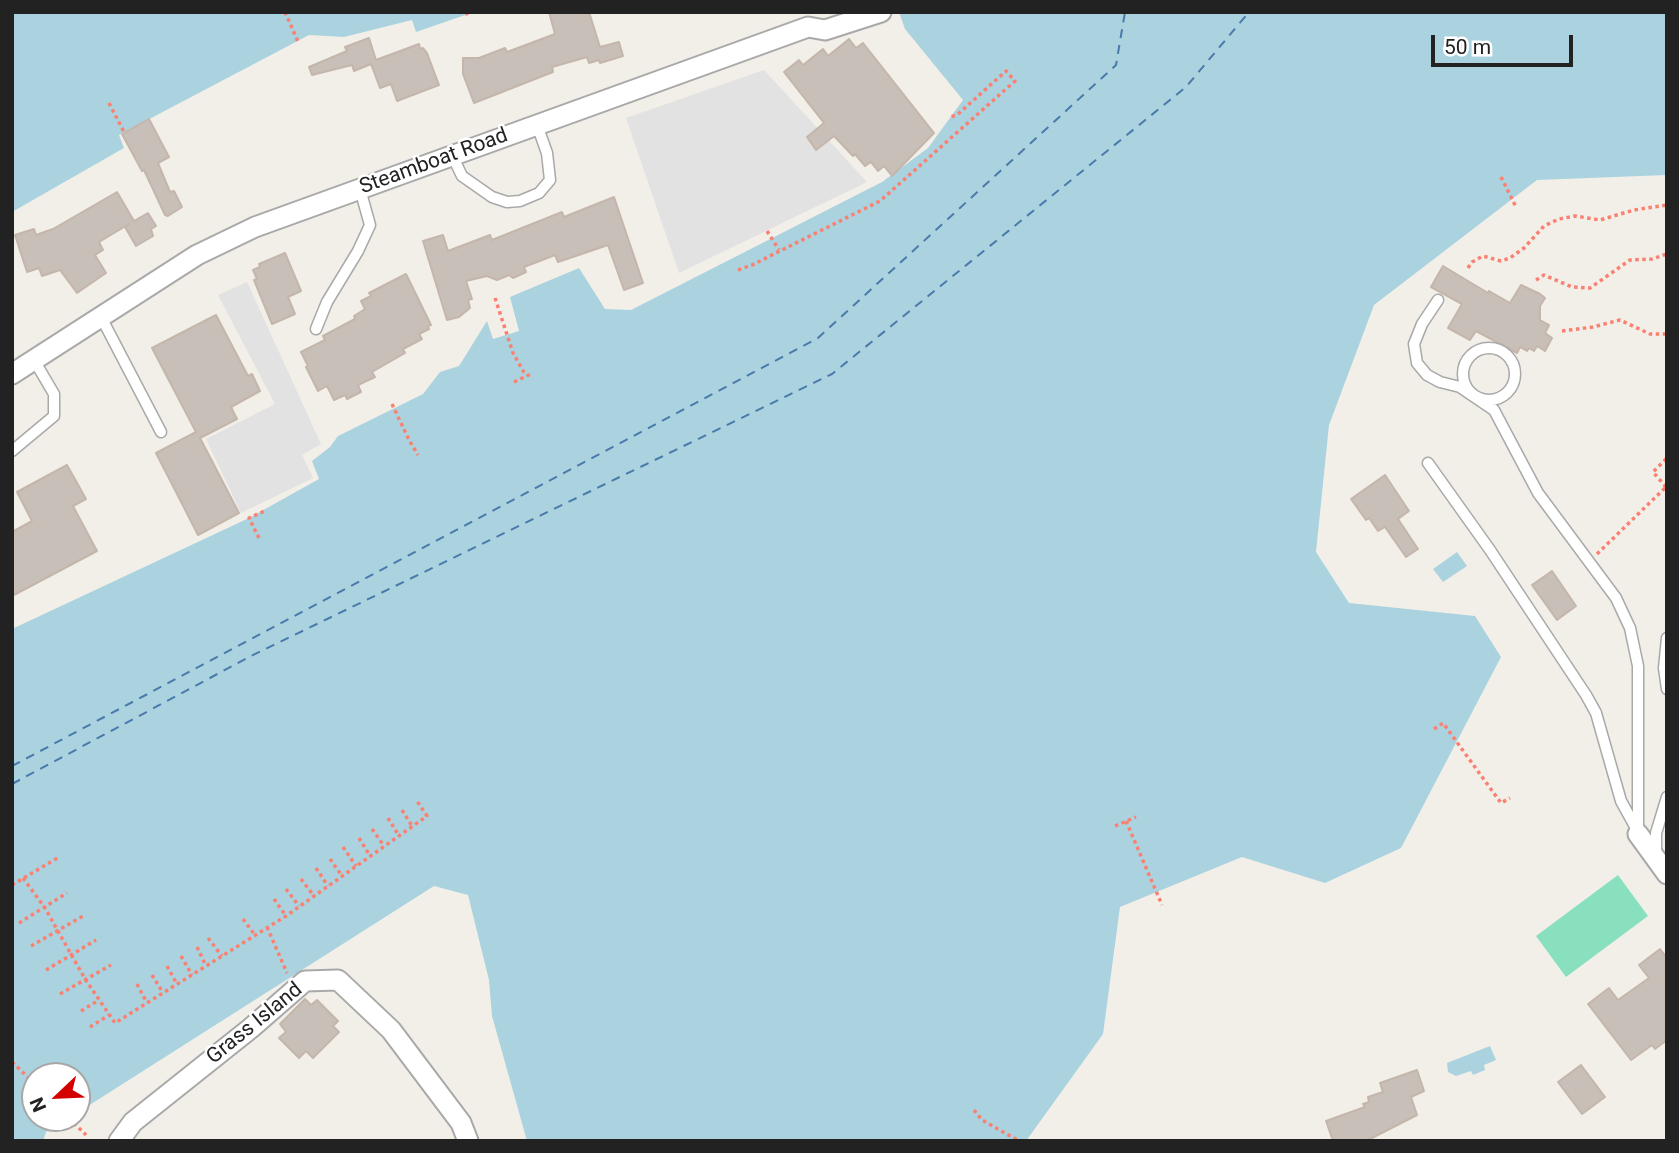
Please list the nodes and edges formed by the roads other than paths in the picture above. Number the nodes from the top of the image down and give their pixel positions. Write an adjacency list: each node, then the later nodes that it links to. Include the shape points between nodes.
1 (881, 12): 2 (street, Steamboat Road, via 824,30 808,27)
2 (537, 125): 3 (street, Steamboat Road); 3 (lane, via 550,180 539,193 520,201 492,197 461,176)
3 (452, 155): 4 (street, Steamboat Road)
4 (360, 189): 6 (street, Steamboat Road, via 221,242); 7 (lane, via 370,225)
5 (1438, 300): 10 (lane, via 1414,344 1417,363 1427,375)
6 (101, 317): 8 (street, Steamboat Road); 11 (lane)
7 (316, 329)
8 (34, 360): 9 (street, Steamboat Road); 12 (lane, via 54,394 54,416)
9 (12, 374)
10 (1472, 395): 10 (lane, via 1463,380 1470,355 1486,348 1504,352 1513,366 1510,390 1496,399); 17 (lane, via 1494,410 1538,493 1616,598 1630,628 1639,688)
11 (161, 432)
12 (12, 451)
13 (1428, 463): 17 (lane, via 1586,695 1596,713 1621,801)
14 (1667, 638): 15 (lane)
15 (1667, 689)
16 (1667, 797): 18 (lane, via 1656,833)
17 (1638, 834): 18 (street)
18 (1661, 866)
19 (119, 1141): 20 (street, Grass Island, via 133,1122 305,981 338,980 391,1030 461,1123)
20 (468, 1141)

